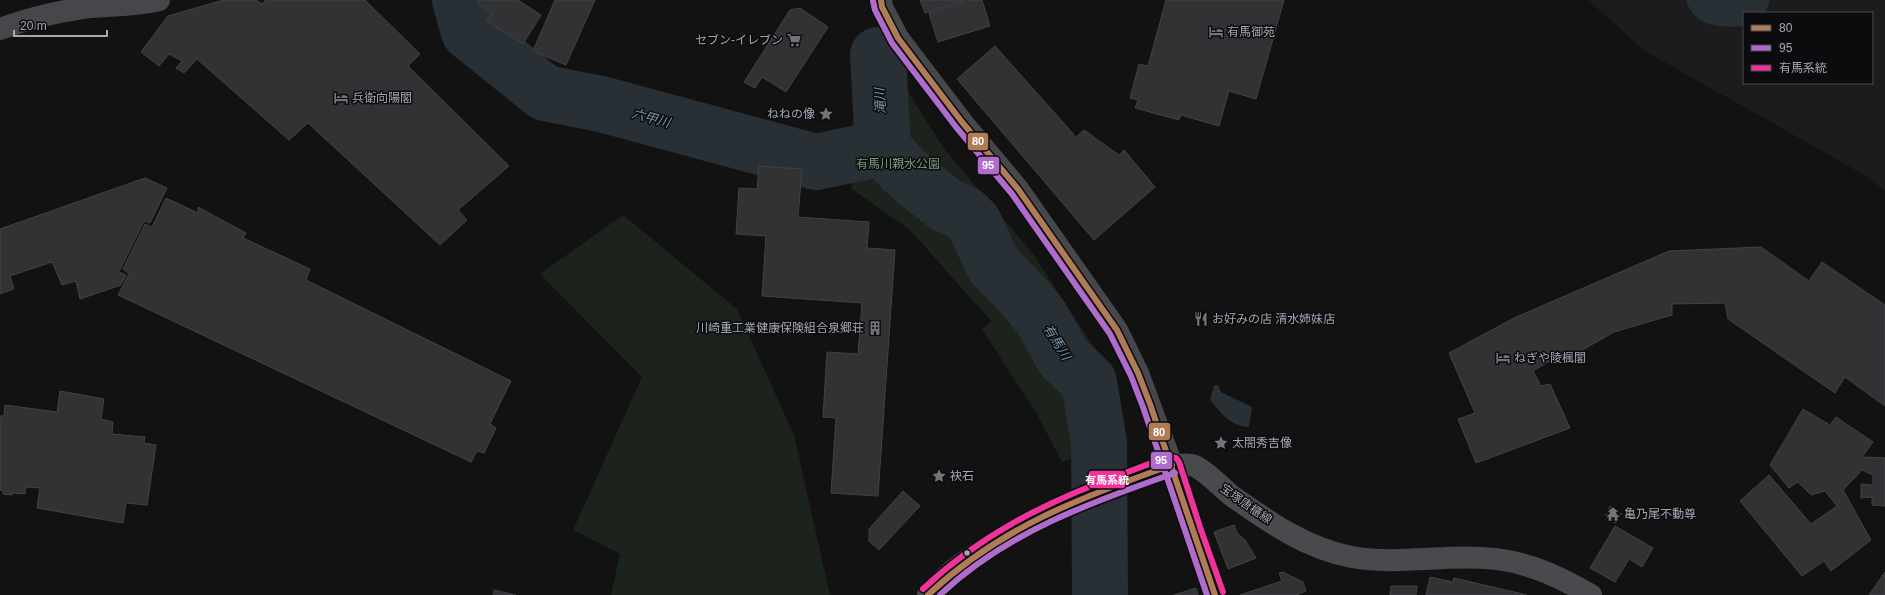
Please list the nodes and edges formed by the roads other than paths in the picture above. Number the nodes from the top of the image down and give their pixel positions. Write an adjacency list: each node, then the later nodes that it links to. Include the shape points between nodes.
1 (160, 0): 3 (street, via 82,8 29,19)
2 (881, 3): 4 (street, via 898,38 962,122 1018,189 1117,330 1138,373)
3 (0, 29)
4 (1172, 465): 5 (main road, 宝塚唐櫃線, via 1118,484 1044,516 961,564); 6 (main road); 7 (main road, 宝塚唐櫃線, via 1194,465 1232,496 1294,537 1322,550 1354,558 1385,561 1465,558 1501,560 1528,565 1573,584)
5 (928, 595)
6 (1216, 595)
7 (1591, 595)

